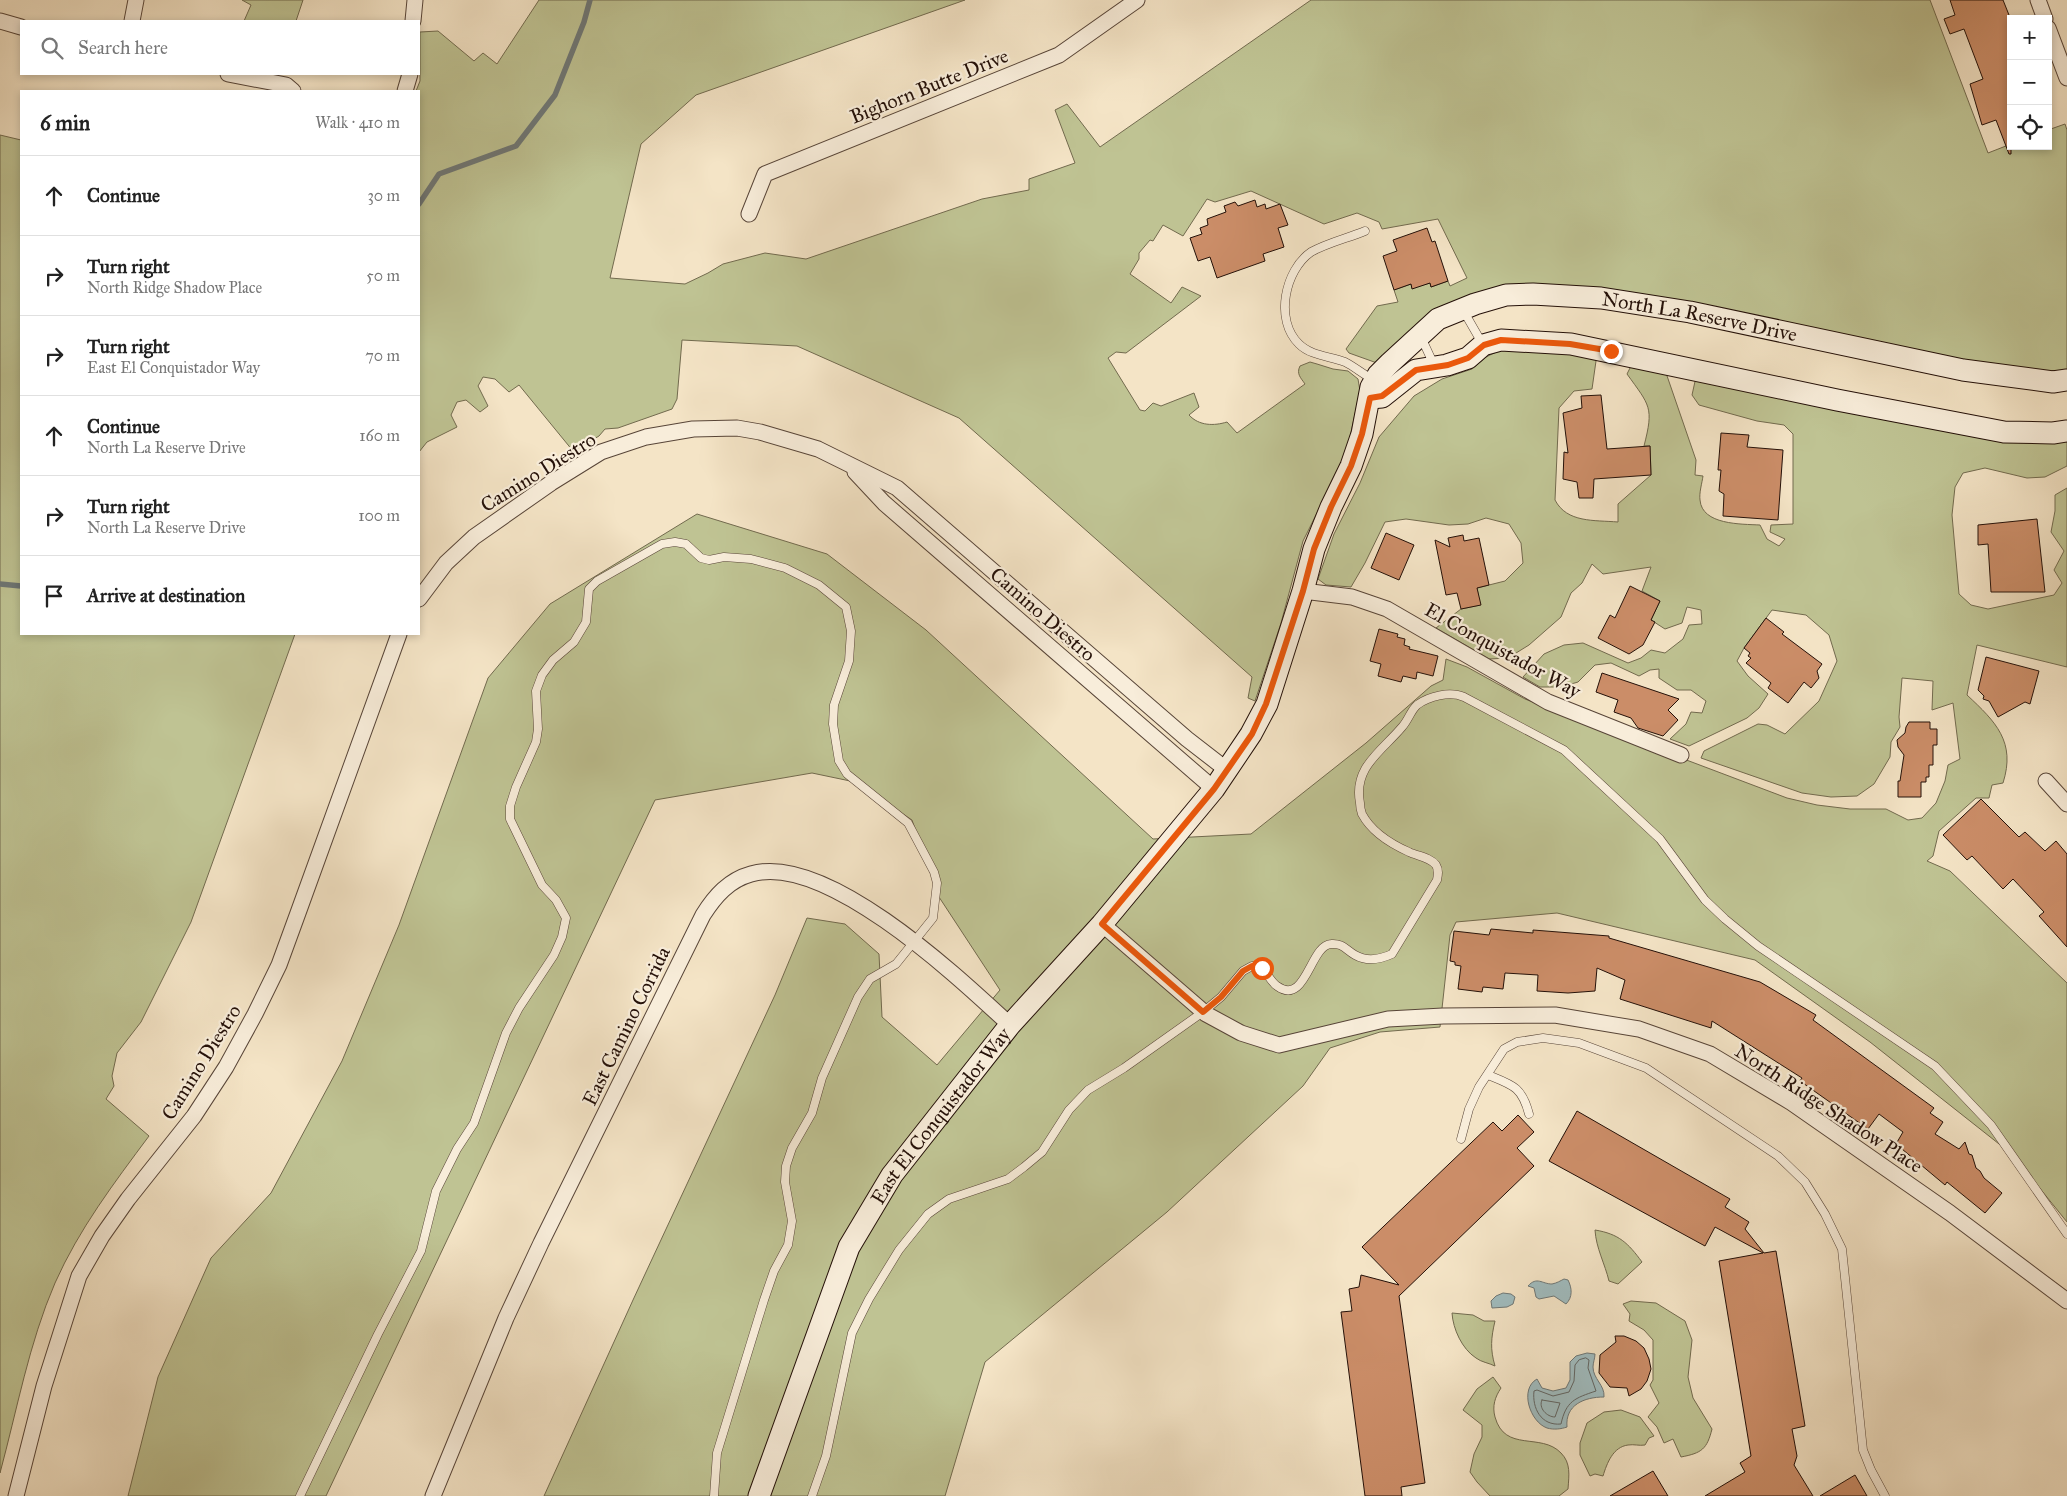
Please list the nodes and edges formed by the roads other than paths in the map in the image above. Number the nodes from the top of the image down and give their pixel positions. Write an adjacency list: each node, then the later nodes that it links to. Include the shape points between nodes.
1 (136, 0): 6 (street)
2 (415, 0): 7 (street)
3 (1137, 0): 16 (street, Bighorn Butte Drive, via 1059,55 765,174)
4 (2038, 0): 5 (street)
5 (2044, 15)
6 (132, 20)
7 (413, 20)
8 (0, 21): 9 (street)
9 (20, 26)
10 (2052, 39): 13 (street)
11 (233, 75): 14 (street, via 286,85)
12 (410, 75): 15 (street)
13 (2067, 78)
14 (292, 90)
15 (406, 90)
16 (749, 214)
17 (1365, 231): 23 (lane, via 1312,252 1300,262 1287,288 1285,307 1288,325 1298,344 1346,363)
18 (1462, 309): 19 (street, North La Reserve Drive, via 1438,319); 20 (lane); 22 (street, North La Reserve Drive, via 1506,295 1601,298 1690,312 1963,370 2053,382)
19 (1420, 335): 21 (lane); 23 (street, North La Reserve Drive)
20 (1484, 345): 21 (street, via 1468,358); 24 (street, via 1501,340 1570,344 2004,432)
21 (1435, 367): 23 (street, via 1416,370 1382,396)
22 (2067, 380)
23 (1372, 389): 26 (street, via 1362,434 1314,549)
24 (2067, 431)
25 (849, 465): 27 (street, Camino Diestro, via 818,449 737,428 693,429 646,436 601,452 474,537 446,564); 30 (street, Camino Diestro, via 896,488 1179,733); 32 (street, Camino Diestro, via 884,503)
26 (1303, 591): 29 (street, El Conquistador Way, via 1352,597 1387,609 1548,702); 30 (street, via 1266,704 1252,734)
27 (420, 598)
28 (399, 635): 43 (street, Camino Diestro, via 279,965 255,1014 194,1116 128,1199 79,1276 44,1386)
29 (1681, 755)
30 (1227, 770): 32 (street)
31 (2046, 781): 33 (street)
32 (1214, 789): 34 (street, East El Conquistador Way)
33 (2067, 804)
34 (1102, 924): 36 (street, North Ridge Shadow Place); 37 (street, East El Conquistador Way)
35 (914, 942): 37 (street, East Camino Corrida); 44 (lane, via 933,918 937,883 934,872 908,824 847,774 839,761 833,724 834,705 849,661 851,631 846,607 819,585 785,568 751,559 724,557 709,560 701,558 686,544 675,542 662,544 596,581 589,589 586,622 574,642 542,675 536,691 536,742 510,806 510,819 542,885 566,918 562,937 506,1033 474,1123 457,1148 436,1191 421,1251); 45 (street, East Camino Corrida, via 858,902 801,877 774,871 751,874 728,885 718,894 703,915 541,1243 506,1318); 46 (lane, via 896,964 870,979 858,997 822,1078 812,1113 792,1148 785,1182 792,1221 788,1245 764,1300 717,1453)
36 (1203, 1012): 41 (lane, via 1243,971 1252,966 1262,968 1277,986 1287,990 1298,987 1308,975 1320,949 1330,944 1343,945 1356,956 1380,960 1392,954 1437,880 1438,873 1436,865 1428,859 1378,834 1362,813 1358,792 1364,769 1403,727 1416,706 1456,693 1564,750 1660,839 1705,900 1725,919 1758,946 1935,1066 1991,1125); 42 (street, North Ridge Shadow Place, via 1241,1033 1279,1045 1388,1019 1443,1016 1555,1015 1639,1028 1710,1054 1792,1103 1950,1213); 48 (lane, via 1088,1090 1069,1110 1042,1152 1008,1179 949,1199 928,1214 900,1250 852,1333 826,1456)
37 (1010, 1025): 47 (street, East El Conquistador Way, via 892,1175 849,1247)
38 (1488, 1075): 39 (lane, via 1507,1082 1524,1096); 40 (lane, via 1469,1110); 49 (lane, via 1504,1050 1517,1042 1543,1038 1579,1043 1606,1052 1646,1068 1668,1082 1778,1156 1805,1182 1826,1214 1842,1249 1863,1450)
39 (1529, 1114)
40 (1461, 1139)
41 (2067, 1234)
42 (2067, 1301)
43 (16, 1496)
44 (300, 1496)
45 (433, 1496)
46 (714, 1496)
47 (759, 1496)
48 (812, 1496)
49 (1885, 1496)

